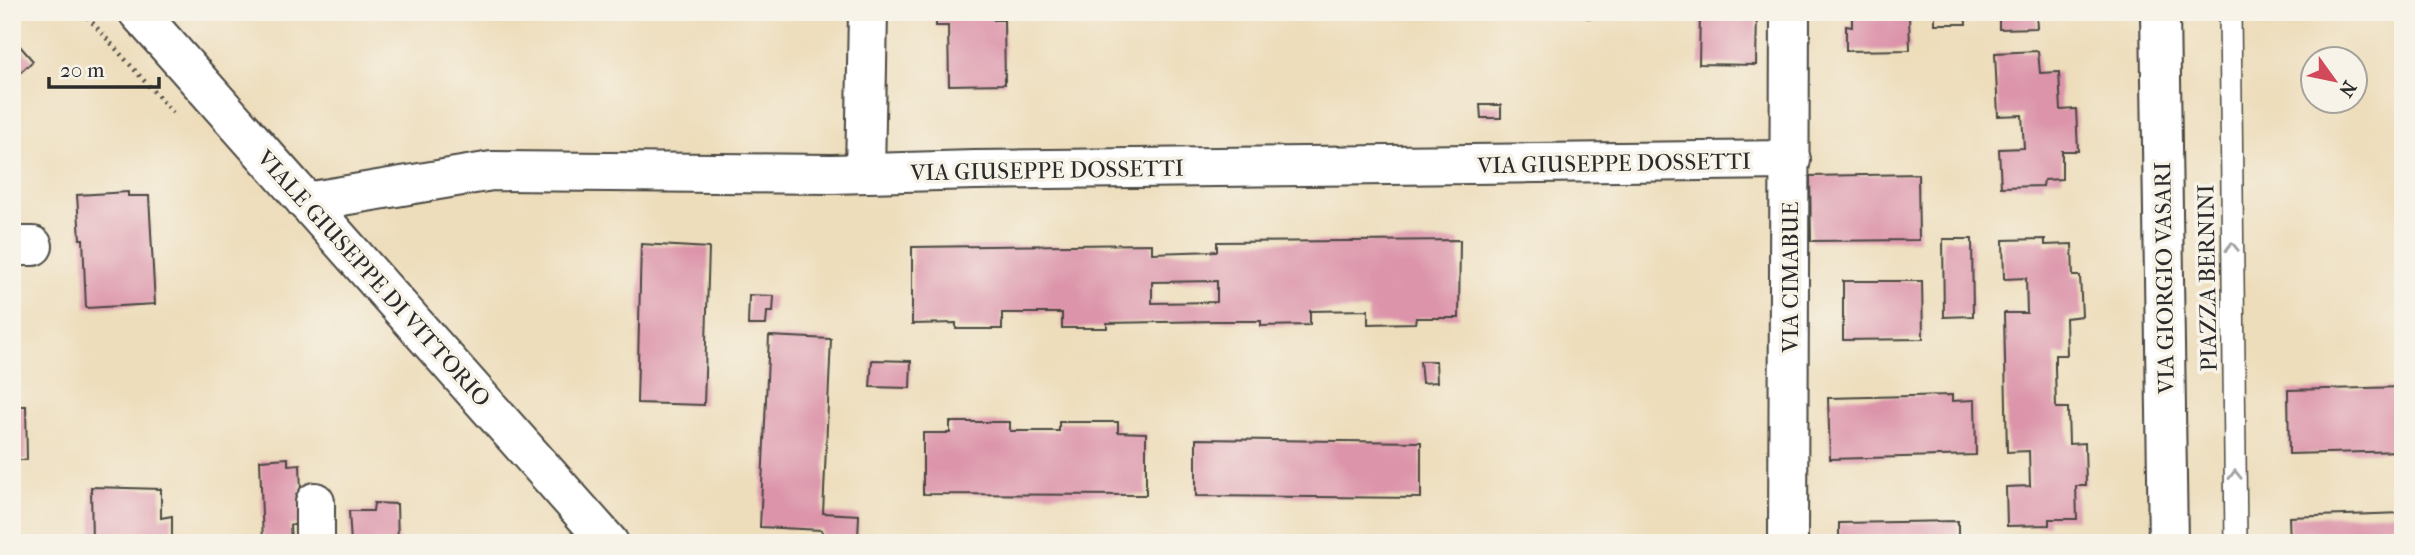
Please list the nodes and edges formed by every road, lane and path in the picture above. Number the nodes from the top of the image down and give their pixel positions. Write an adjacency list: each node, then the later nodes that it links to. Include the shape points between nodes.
1 (138, 12): 8 (street, VIALE GIUSEPPE DI VITTORIO)
2 (868, 12): 7 (street)
3 (1790, 12): 6 (street, VIA CIMABUE)
4 (2160, 12): 13 (street, VIA GIORGIO VASARI)
5 (2230, 12): 14 (lane, PIAZZA BERNINI, one-way to 5)
6 (1791, 160): 7 (street, VIA GIUSEPPE DOSSETTI); 12 (street, VIA CIMABUE)
7 (865, 173): 8 (street, VIA GIUSEPPE DOSSETTI, via 492,171)
8 (306, 202): 11 (street, VIALE GIUSEPPE DI VITTORIO)
9 (315, 502): 10 (street)
10 (315, 543)
11 (609, 543)
12 (1788, 543)
13 (2168, 543)
14 (2236, 543)

